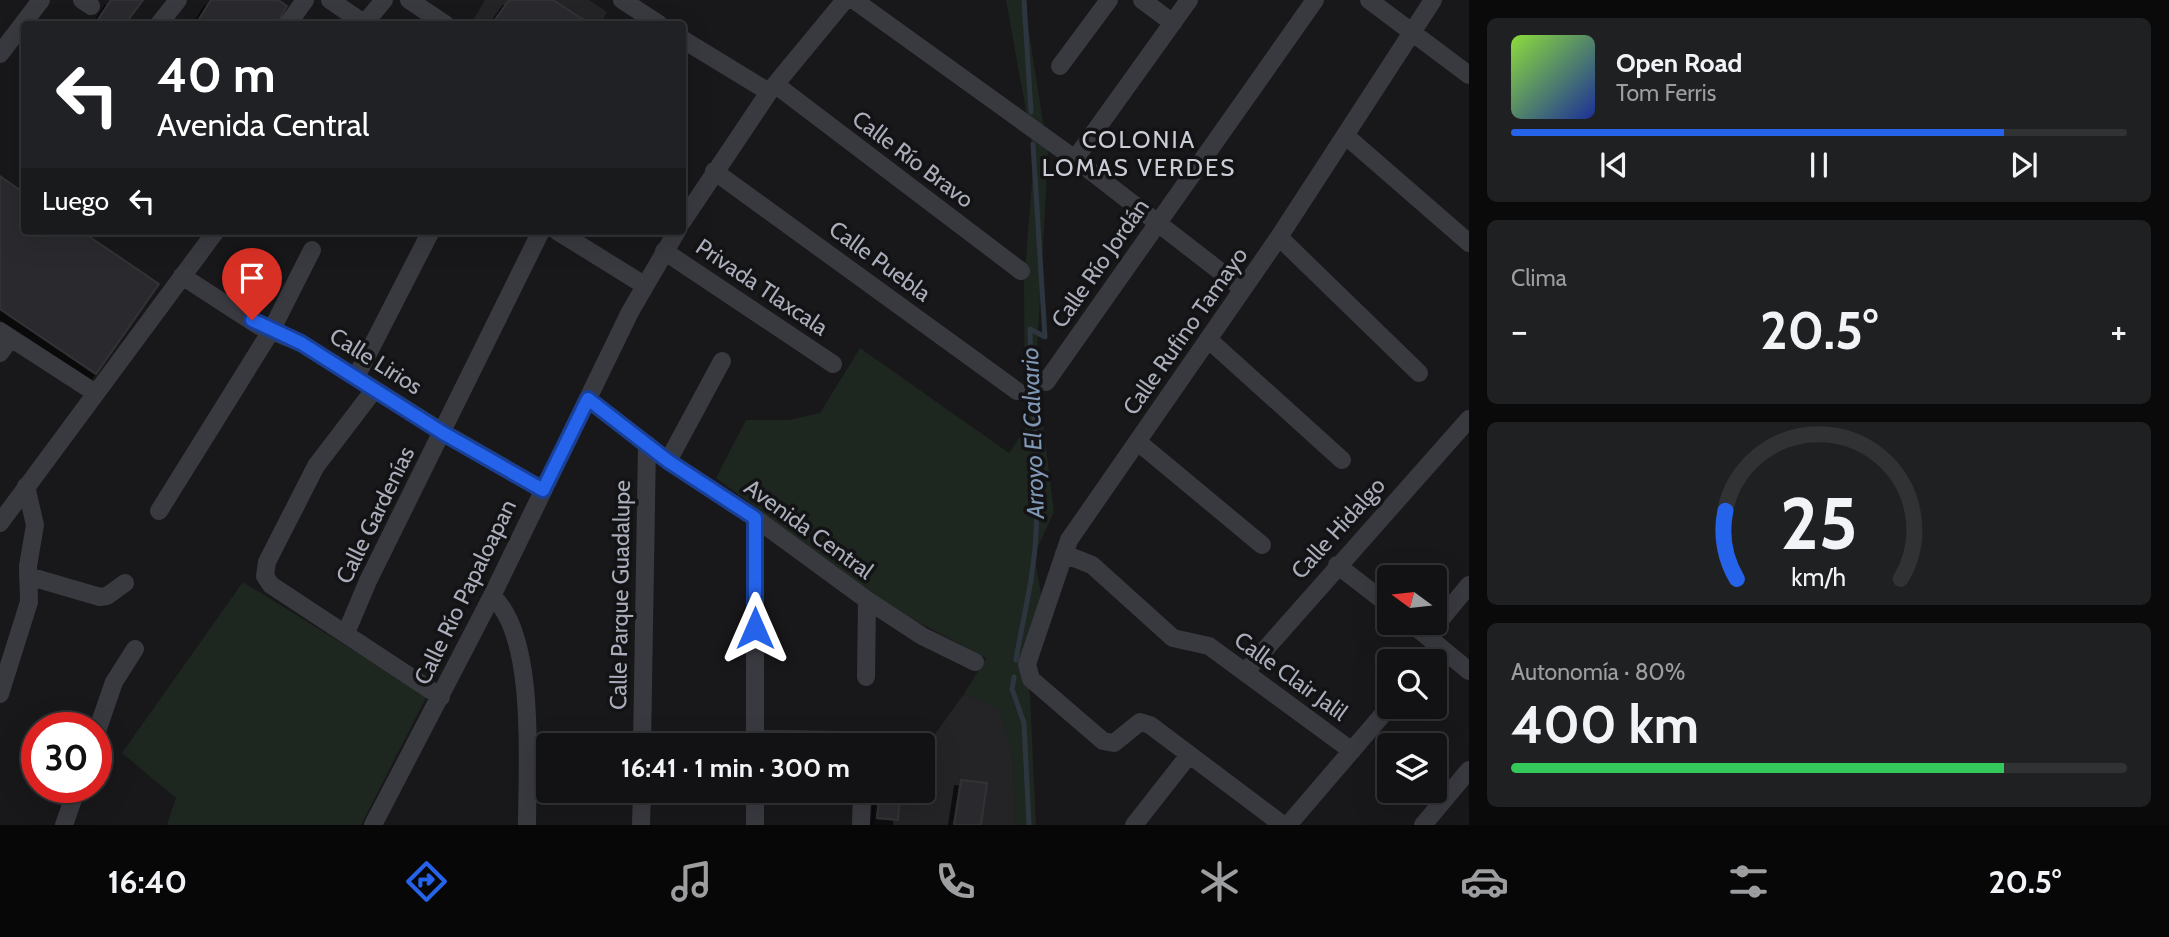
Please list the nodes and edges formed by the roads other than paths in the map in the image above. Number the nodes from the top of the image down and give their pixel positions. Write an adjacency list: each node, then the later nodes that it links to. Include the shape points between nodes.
1 (41, 0): 15 (street)
2 (178, 0): 16 (street)
3 (305, 0): 17 (street)
4 (330, 0): 18 (street)
5 (384, 0): 19 (street)
6 (409, 0): 20 (street)
7 (622, 0): 21 (street)
8 (1109, 0): 27 (street)
9 (1142, 0): 22 (street)
10 (1189, 0): 22 (street)
11 (1315, 0): 34 (street, Calle Río Jordán)
12 (1369, 0): 24 (street)
13 (1433, 0): 24 (street, Calle Rufino Tamayo)
14 (843, 1): 29 (street); 31 (street)
15 (25, 21)
16 (161, 21)
17 (290, 21)
18 (360, 21)
19 (362, 21)
20 (441, 21)
21 (654, 21)
22 (1173, 23): 31 (street)
23 (21, 26): 26 (street)
24 (1413, 31): 28 (street); 30 (street, Calle Rufino Tamayo)
25 (686, 41): 29 (street, Calle Río Bravo)
26 (0, 54)
27 (1060, 66)
28 (1469, 75)
29 (773, 89): 32 (street); 44 (street, Calle Río Bravo)
30 (1346, 136): 40 (street, Calle Rufino Tamayo); 41 (street)
31 (1075, 159): 34 (street)
32 (714, 171): 33 (street); 57 (street, Calle Puebla)
33 (686, 216)
34 (1158, 223): 47 (street); 55 (street, Calle Río Jordán)
35 (213, 235): 45 (street)
36 (429, 235): 54 (street)
37 (539, 235): 61 (street, Calle Gardenías)
38 (563, 235): 46 (street)
39 (674, 235): 43 (street, Calle Río Papaloapan)
40 (1279, 237): 47 (street, Calle Rufino Tamayo); 53 (street)
41 (1469, 243)
42 (312, 250): 48 (street)
43 (664, 251): 46 (street, Calle Río Papaloapan); 52 (street, Privada Tlaxcala)
44 (1021, 271)
45 (182, 276): 48 (street, Calle Lirios); 58 (street)
46 (644, 285): 59 (street, Calle Río Papaloapan)
47 (1243, 289): 49 (street, Calle Rufino Tamayo)
48 (271, 331): 54 (street, Calle Lirios, via 301,343); 68 (street)
49 (1208, 339): 62 (street, Calle Rufino Tamayo); 64 (street)
50 (4, 341): 58 (street)
51 (722, 361): 65 (street)
52 (833, 363)
53 (1419, 373)
54 (356, 377): 56 (street, Calle Lirios)
55 (1046, 382)
56 (374, 390): 61 (street, Calle Lirios); 80 (street, via 316,466 267,562 265,576 271,585)
57 (1017, 391)
58 (94, 392): 66 (street)
59 (588, 399): 63 (street, Avenida Central); 67 (street, Calle Río Papaloapan)
60 (1469, 419): 73 (street, Calle Hidalgo)
61 (443, 433): 67 (street, Calle Lirios); 80 (street, Calle Gardenías)
62 (1138, 442): 71 (street); 72 (street, Calle Rufino Tamayo)
63 (647, 444): 65 (street, Avenida Central); 93 (street, Calle Parque Guadalupe)
64 (1342, 460)
65 (668, 461): 69 (street, Avenida Central)
66 (26, 486): 70 (street); 74 (street, via 34,525)
67 (543, 490): 77 (street, Calle Río Papaloapan)
68 (159, 511)
69 (755, 518): 79 (street, Avenida Central); 94 (street)
70 (0, 523)
71 (1262, 545)
72 (1063, 554): 86 (street, Calle Clair Jalil, via 1092,565 1173,638 1203,643); 96 (street, Calle Rufino Tamayo, via 1027,672 1107,743 1114,743 1140,722)
73 (1337, 565): 78 (street); 86 (street, Calle Hidalgo)
74 (28, 576): 75 (street, via 100,597); 89 (street, via 29,602)
75 (125, 583)
76 (1469, 585): 82 (street)
77 (492, 596): 90 (street, Calle Río Papaloapan); 104 (street, via 506,616 524,675)
78 (1377, 596)
79 (867, 600): 85 (street, Avenida Central, via 922,636); 88 (street)
80 (346, 633): 90 (street)
81 (1425, 635): 82 (street)
82 (1433, 641): 84 (street); 87 (street)
83 (135, 649): 91 (street, via 114,682)
84 (1431, 649)
85 (975, 662)
86 (1246, 671): 95 (street, Calle Clair Jalil)
87 (1469, 671)
88 (866, 677)
89 (0, 694)
90 (441, 697): 103 (street, Calle Río Papaloapan)
91 (104, 712)
92 (1379, 719): 95 (street)
93 (642, 733)
94 (755, 733)
95 (1352, 751): 110 (street)
96 (1189, 755): 108 (street); 109 (street)
97 (1469, 770): 111 (street)
98 (72, 803): 102 (street)
99 (642, 803): 105 (street)
100 (755, 803): 106 (street)
101 (862, 803): 107 (street)
102 (64, 825)
103 (373, 825)
104 (527, 825)
105 (641, 825)
106 (755, 825)
107 (861, 825)
108 (1134, 825)
109 (1283, 825)
110 (1288, 825)
111 (1423, 825)

